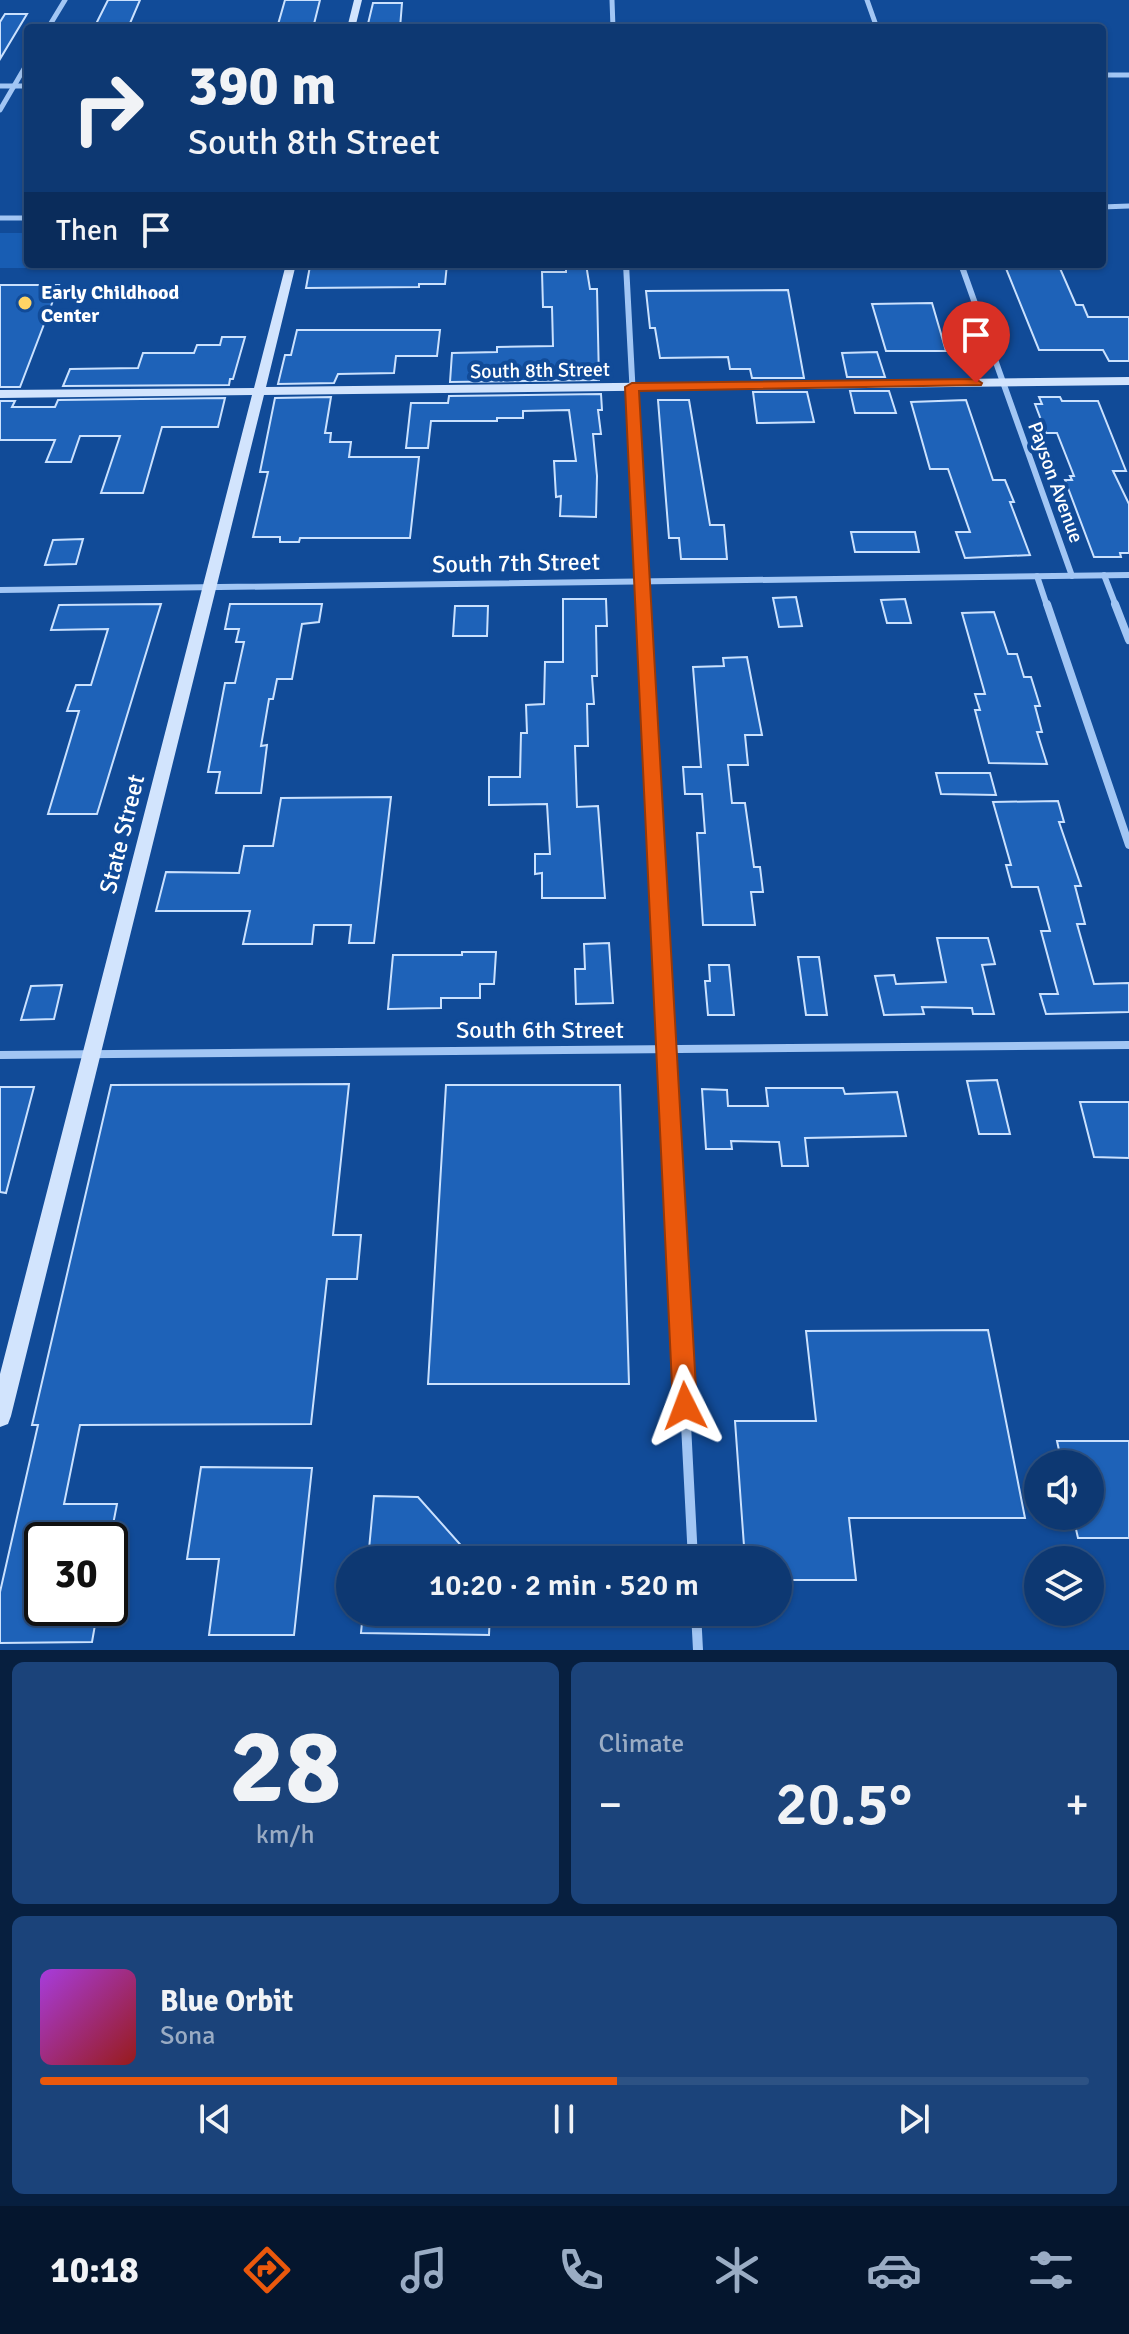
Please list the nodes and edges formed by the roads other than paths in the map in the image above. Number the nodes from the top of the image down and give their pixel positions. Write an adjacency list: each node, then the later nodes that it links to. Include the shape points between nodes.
1 (65, 0): 5 (street)
2 (358, 0): 6 (street)
3 (612, 0): 7 (street)
4 (867, 0): 8 (street)
5 (50, 24)
6 (352, 24)
7 (613, 24)
8 (876, 24)
9 (24, 69): 13 (street)
10 (1106, 75): 11 (street)
11 (1129, 75)
12 (0, 86): 13 (street)
13 (14, 86): 14 (street); 15 (street)
14 (24, 86)
15 (0, 110)
16 (1129, 206): 17 (street)
17 (1106, 207)
18 (0, 218): 19 (street)
19 (24, 218)
20 (290, 268): 26 (street, State Street)
21 (626, 268): 25 (street)
22 (962, 268): 24 (street, Payson Avenue)
23 (1129, 381): 24 (street, South 8th Street)
24 (1003, 382): 25 (street, South 8th Street); 31 (street, Payson Avenue)
25 (632, 387): 26 (street, South 8th Street); 32 (street)
26 (259, 392): 27 (street, South 8th Street); 33 (street, State Street)
27 (0, 394)
28 (1104, 575): 29 (street, South 7th Street); 31 (street, South 7th Street); 35 (street)
29 (1129, 575)
30 (1037, 576): 31 (street, South 7th Street); 32 (street, South 7th Street); 36 (street)
31 (1072, 576)
32 (642, 581): 33 (street, South 7th Street); 38 (street)
33 (210, 587): 34 (street, South 7th Street); 39 (street, State Street)
34 (0, 590)
35 (1129, 640)
36 (1129, 845)
37 (1129, 1045): 38 (street, South 6th Street)
38 (666, 1049): 39 (street, South 6th Street); 42 (street)
39 (92, 1054): 40 (street, South 6th Street); 41 (street, State Street)
40 (0, 1055)
41 (0, 1416)
42 (692, 1546)
43 (697, 1626): 44 (street)
44 (698, 1650)

